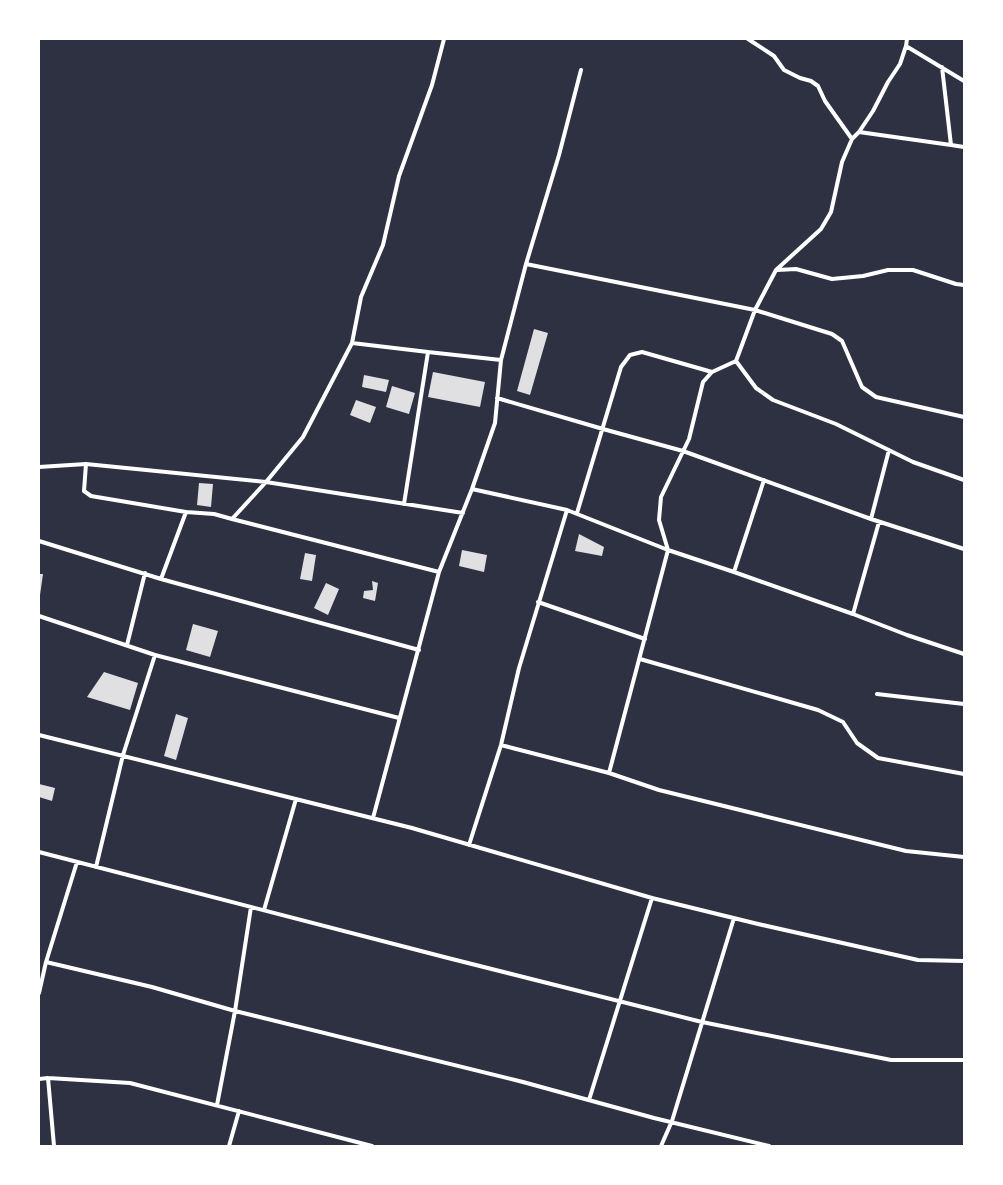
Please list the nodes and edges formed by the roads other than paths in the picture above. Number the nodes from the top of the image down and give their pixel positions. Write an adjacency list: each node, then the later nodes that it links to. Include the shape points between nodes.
1 (444, 39): 16 (street, via 432,85 399,176 383,245 361,297)
2 (748, 39): 9 (street, via 774,56 784,70 818,86 824,101)
3 (908, 39): 4 (street)
4 (906, 46): 5 (street); 8 (street, via 900,64)
5 (942, 67): 7 (street); 10 (street)
6 (581, 70): 12 (street, via 559,155)
7 (964, 81)
8 (859, 132): 9 (street); 10 (street)
9 (852, 139): 13 (street, via 842,162 831,212 821,229)
10 (951, 145): 11 (street)
11 (964, 147)
12 (526, 264): 15 (street); 18 (street)
13 (776, 270): 14 (street, via 796,269 832,279 888,270 913,270); 15 (street)
14 (964, 285)
15 (756, 310): 19 (street); 22 (street, via 832,334 842,341 862,387 876,397)
16 (352, 343): 17 (street); 30 (street, via 303,437)
17 (428, 352): 18 (street); 32 (street)
18 (501, 360): 21 (street)
19 (736, 361): 20 (street); 24 (street, via 756,388 773,400 836,424)
20 (712, 372): 23 (street, via 642,352 630,355 621,367); 25 (street, via 703,382 689,439)
21 (497, 398): 23 (street); 31 (street, via 495,422)
22 (964, 417)
23 (603, 430): 25 (street); 36 (street)
24 (889, 450): 29 (street, via 913,462); 38 (street)
25 (683, 451): 28 (street); 42 (street, via 661,497 659,520)
26 (86, 464): 27 (street); 30 (street); 34 (street, via 84,491 91,496)
27 (39, 467)
28 (764, 480): 38 (street); 44 (street)
29 (964, 480)
30 (266, 482): 32 (street); 37 (street)
31 (472, 488): 33 (street); 35 (street)
32 (404, 504): 35 (street)
33 (566, 510): 36 (street); 47 (street)
34 (186, 512): 37 (street, via 214,514); 46 (street)
35 (462, 513): 43 (street)
36 (577, 513): 42 (street)
37 (232, 519): 43 (street)
38 (871, 519): 39 (street)
39 (879, 522): 41 (street); 48 (street)
40 (39, 541): 45 (street)
41 (964, 549)
42 (668, 550): 44 (street); 50 (street)
43 (439, 572): 52 (street)
44 (734, 572): 48 (street)
45 (145, 573): 46 (street); 51 (street)
46 (162, 579): 52 (street)
47 (538, 602): 50 (street); 60 (street)
48 (853, 614): 53 (street)
49 (39, 616): 51 (street)
50 (645, 639): 55 (street)
51 (127, 645): 54 (street)
52 (419, 650): 58 (street)
53 (964, 654)
54 (155, 655): 58 (street); 61 (street)
55 (640, 659): 62 (street); 63 (street, via 818,710 843,722 857,743 878,758)
56 (877, 694): 57 (street)
57 (964, 704)
58 (399, 718): 65 (street)
59 (39, 735): 61 (street)
60 (501, 745): 62 (street); 66 (street)
61 (123, 755): 64 (street); 70 (street)
62 (609, 773): 68 (street, via 659,790 906,851)
63 (964, 774)
64 (296, 799): 65 (street); 73 (street)
65 (373, 818): 66 (street)
66 (469, 845): 71 (street)
67 (39, 852): 69 (street)
68 (964, 857)
69 (77, 862): 70 (street); 76 (street)
70 (96, 867): 72 (street)
71 (652, 898): 74 (street); 78 (street)
72 (251, 907): 73 (street); 79 (street)
73 (264, 910): 78 (street)
74 (734, 918): 75 (street, via 918,960); 80 (street)
75 (964, 961)
76 (46, 962): 77 (street); 79 (street, via 152,987)
77 (39, 993)
78 (619, 1001): 80 (street); 84 (street)
79 (235, 1011): 84 (street); 85 (street)
80 (702, 1022): 81 (street, via 891,1060); 87 (street)
81 (964, 1060)
82 (48, 1078): 83 (street); 85 (street, via 130,1084); 88 (street)
83 (39, 1079)
84 (589, 1100): 87 (street)
85 (217, 1105): 86 (street)
86 (240, 1111): 89 (street); 90 (street)
87 (672, 1121): 91 (street); 92 (street)
88 (54, 1146)
89 (229, 1146)
90 (372, 1146)
91 (661, 1146)
92 (769, 1146)

